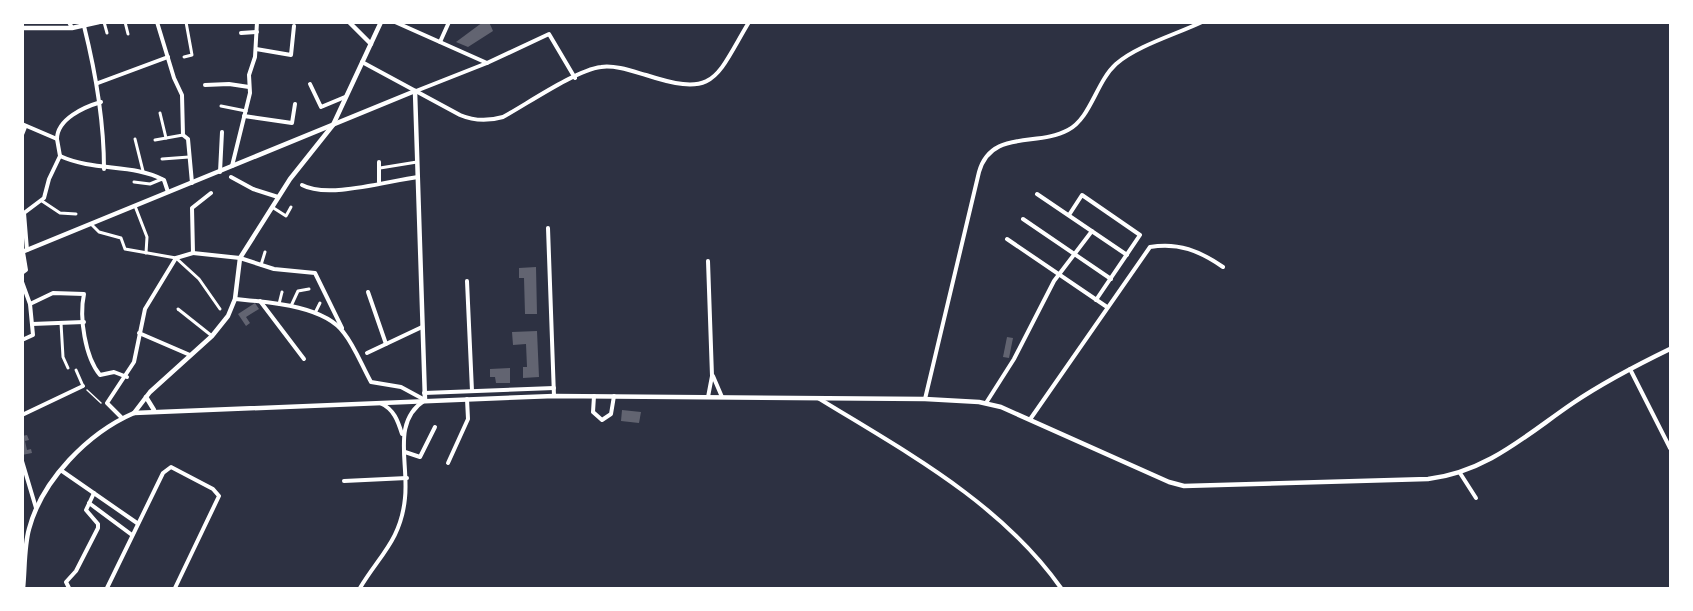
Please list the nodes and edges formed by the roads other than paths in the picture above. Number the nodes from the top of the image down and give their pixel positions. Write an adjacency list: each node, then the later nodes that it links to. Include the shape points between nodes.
1 (69, 22): 16 (street)
2 (101, 22): 14 (street); 18 (street)
3 (125, 22): 20 (street)
4 (158, 22): 24 (street)
5 (186, 22): 25 (street, via 192,56)
6 (257, 22): 17 (street)
7 (350, 22): 22 (street)
8 (381, 22): 22 (street)
9 (395, 22): 21 (street)
10 (449, 22): 21 (street)
11 (748, 22): 28 (street, via 717,74 700,85 679,86 605,67)
12 (1202, 22): 144 (street, via 1114,65 1073,128 1055,136 999,146 986,156)
13 (26, 26): 16 (street)
14 (84, 26): 16 (street); 29 (street)
15 (294, 26): 23 (street, via 291,55)
16 (72, 28)
17 (257, 32): 19 (street); 23 (street)
18 (107, 33)
19 (241, 33)
20 (128, 34)
21 (440, 42): 27 (street)
22 (371, 44): 26 (street)
23 (256, 48): 32 (street)
24 (168, 57): 29 (street); 44 (street, via 182,95)
25 (184, 57)
26 (362, 62): 33 (street); 34 (street)
27 (487, 63): 28 (street, via 549,34); 33 (street)
28 (575, 78): 33 (street, via 491,120 467,118)
29 (98, 83): 35 (street)
30 (310, 84): 34 (street, via 321,107)
31 (205, 86): 32 (street)
32 (249, 87): 38 (street)
33 (415, 91): 42 (street); 54 (street)
34 (346, 97): 42 (street)
35 (101, 102): 47 (street, via 72,116 58,129); 57 (street)
36 (295, 104): 40 (street, via 292,123)
37 (221, 106): 38 (street)
38 (246, 111): 40 (street)
39 (160, 113): 46 (street)
40 (244, 116): 55 (street)
41 (24, 125): 45 (street); 47 (street)
42 (333, 125): 55 (street); 70 (street)
43 (222, 132): 59 (street)
44 (183, 135): 46 (street); 51 (street, via 188,139)
45 (22, 136)
46 (166, 138): 49 (street)
47 (57, 139): 50 (street)
48 (135, 139): 58 (street)
49 (155, 140)
50 (60, 156): 57 (street); 71 (street)
51 (189, 157): 52 (street); 65 (street)
52 (162, 159)
53 (379, 162): 56 (street)
54 (417, 162): 56 (street); 61 (street)
55 (232, 166): 59 (street)
56 (379, 168): 64 (street)
57 (104, 169): 58 (street)
58 (143, 171): 62 (street)
59 (220, 172): 65 (street)
60 (231, 177): 70 (street)
61 (418, 177): 64 (street); 117 (street)
62 (162, 179): 63 (street, via 150,184); 67 (street)
63 (134, 182)
64 (379, 182): 66 (street, via 315,191)
65 (192, 183): 67 (street)
66 (302, 185)
67 (168, 192): 72 (street)
68 (211, 193): 87 (street, via 190,207)
69 (1037, 194): 78 (street)
70 (278, 197): 74 (street)
71 (42, 201): 76 (street); 77 (street, via 60,213)
72 (135, 206): 80 (street); 86 (street, via 147,237)
73 (22, 207): 76 (street)
74 (272, 207): 75 (street, via 286,216); 91 (street)
75 (291, 207)
76 (29, 208): 84 (street, via 24,218)
77 (76, 214)
78 (1069, 215): 82 (street); 89 (street, via 1082,195 1140,235)
79 (1023, 219): 88 (street)
80 (91, 224): 84 (street); 86 (street, via 99,232 122,238 125,249)
81 (548, 228): 133 (street)
82 (1092, 231): 88 (street); 89 (street)
83 (1007, 239): 96 (street)
84 (24, 251): 95 (street, via 26,270)
85 (265, 252): 93 (street)
86 (146, 253): 90 (street)
87 (193, 254): 90 (street); 91 (street)
88 (1075, 254): 96 (street); 97 (street)
89 (1127, 255): 97 (street)
90 (176, 258): 112 (street, via 199,279); 119 (street, via 146,309)
91 (240, 258): 93 (street); 103 (street)
92 (708, 261): 130 (street)
93 (261, 265): 118 (street, via 315,273)
94 (1223, 267): 110 (street, via 1189,248 1150,247)
95 (22, 273)
96 (1060, 275): 104 (street); 147 (street)
97 (1111, 279): 104 (street)
98 (467, 281): 134 (street)
99 (22, 282): 107 (street)
100 (309, 289): 109 (street, via 298,291)
101 (282, 292): 108 (street)
102 (368, 292): 122 (street)
103 (235, 299): 105 (street); 120 (street, via 228,316)
104 (1096, 300): 110 (street)
105 (260, 301): 108 (street); 126 (street)
106 (320, 303): 113 (street)
107 (30, 304): 114 (street, via 54,293 84,294); 116 (street)
108 (279, 304): 109 (street)
109 (291, 306): 113 (street)
110 (1107, 307): 152 (street)
111 (178, 309): 120 (street)
112 (220, 309)
113 (315, 313): 118 (street)
114 (84, 322): 115 (street); 131 (street, via 92,365 100,375 114,372)
115 (61, 323): 116 (street); 127 (street, via 63,357)
116 (32, 324): 121 (street, via 33,335)
117 (422, 327): 122 (street); 135 (street)
118 (344, 332): 145 (street, via 371,382 401,387)
119 (140, 333): 125 (street); 131 (street)
120 (212, 336): 125 (street)
121 (22, 340)
122 (386, 344): 124 (street)
123 (1671, 349): 128 (street)
124 (367, 353)
125 (190, 355): 139 (street)
126 (304, 359)
127 (68, 368)
128 (1630, 369): 155 (street); 160 (street, via 1582,397 1511,449)
129 (76, 370): 132 (street)
130 (712, 376): 140 (street); 141 (street)
131 (127, 377): 151 (street, via 109,405)
132 (83, 386): 150 (street)
133 (554, 388): 134 (street); 136 (street)
134 (472, 391): 135 (street)
135 (424, 393): 145 (street)
136 (554, 396): 137 (street); 142 (street)
137 (594, 396): 138 (street); 138 (street, via 593,412 602,420 611,414)
138 (614, 396): 140 (street)
139 (146, 397): 148 (street); 149 (street)
140 (708, 397): 141 (street)
141 (722, 397): 143 (street)
142 (467, 398): 145 (street); 158 (street, via 468,419)
143 (818, 398): 144 (street); 175 (street, via 971,495)
144 (925, 399): 147 (street)
145 (425, 400): 146 (street); 154 (street, via 412,408 405,421)
146 (378, 402): 148 (street); 154 (street, via 394,414)
147 (986, 403): 152 (street)
148 (154, 410): 149 (street)
149 (134, 413): 151 (street)
150 (22, 415)
151 (122, 418): 159 (street, via 71,458)
152 (1031, 418): 160 (street, via 1169,482 1201,487 1428,479)
153 (435, 427): 156 (street, via 420,457)
154 (405, 441): 156 (street)
155 (1671, 448)
156 (405, 452): 161 (street)
157 (22, 461): 166 (street)
158 (448, 463)
159 (62, 471): 163 (street); 166 (street)
160 (1460, 473): 164 (street)
161 (406, 478): 162 (street); 174 (street, via 405,502 397,531)
162 (344, 481)
163 (94, 494): 165 (street); 167 (street)
164 (1476, 498)
165 (89, 503): 169 (street); 171 (street, via 87,512 98,528 66,582)
166 (37, 509): 168 (street)
167 (137, 523): 169 (street); 173 (street, via 163,473 171,467 218,492 218,502)
168 (26, 530): 170 (street)
169 (132, 535): 172 (street)
170 (23, 588)
171 (69, 588)
172 (107, 588)
173 (176, 588)
174 (360, 588)
175 (1061, 588)

